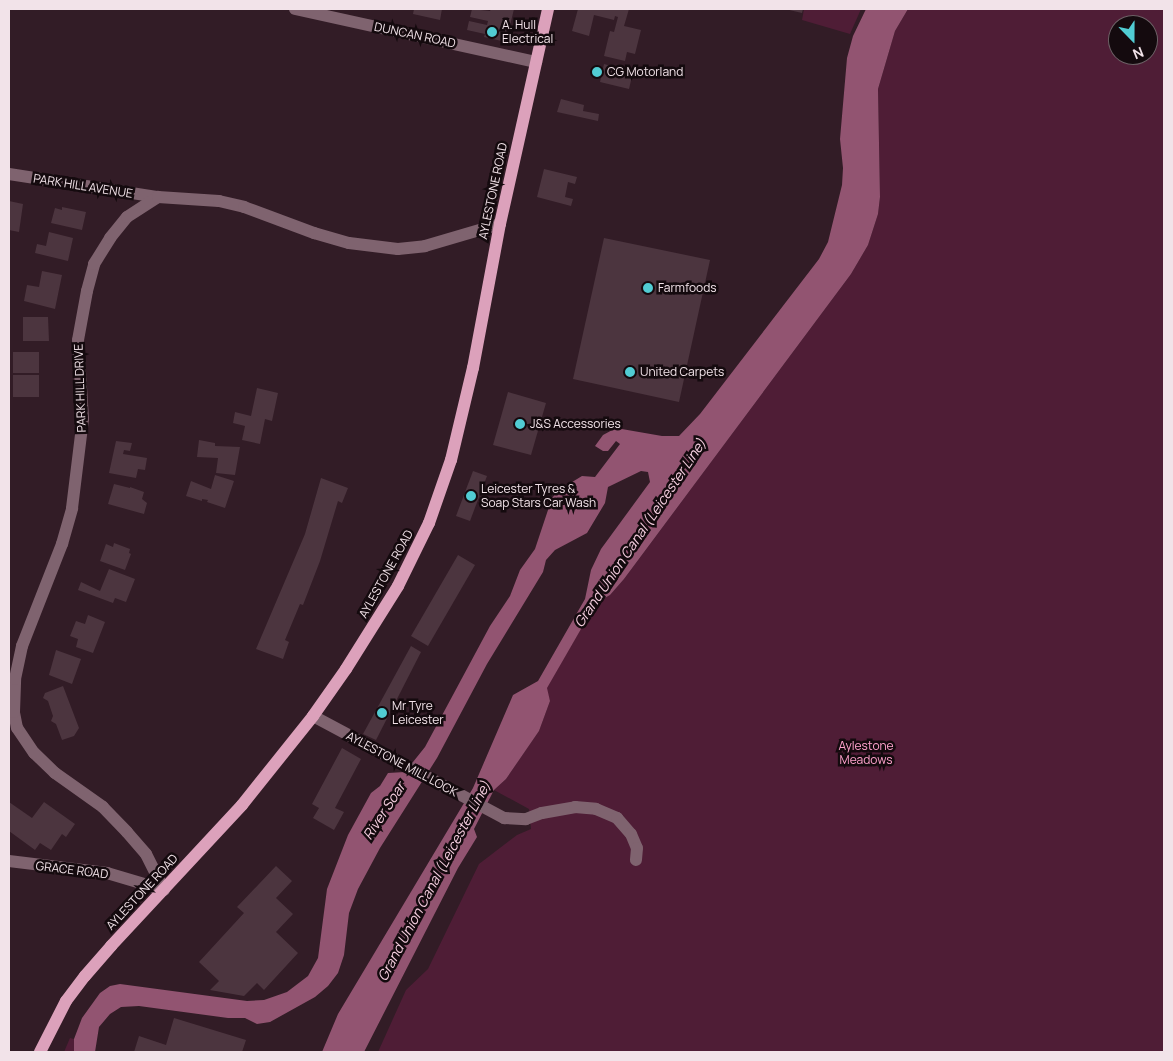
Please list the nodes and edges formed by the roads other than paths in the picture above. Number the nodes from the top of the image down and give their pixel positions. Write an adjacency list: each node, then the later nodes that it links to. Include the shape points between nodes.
1 (295, 9): 3 (street, DUNCAN ROAD)
2 (548, 9): 3 (main road, AYLESTONE ROAD)
3 (536, 62): 6 (main road, AYLESTONE ROAD)
4 (9, 174): 5 (street, PARK HILL AVENUE)
5 (158, 197): 6 (street, via 219,201 314,233 349,242 398,248 425,246); 10 (street, PARK HILL DRIVE, via 127,218 94,264 78,340 83,419 72,508 62,544 28,627 17,667 14,695 17,728 34,753 103,807 127,832 146,854)
6 (500, 224): 7 (main road, AYLESTONE ROAD, via 473,368 451,460 429,523 398,586)
7 (313, 716): 8 (street, AYLESTONE MILL LOCK, via 504,818 526,819 575,806 596,809 617,818 631,834 637,848); 10 (main road, AYLESTONE ROAD, via 242,805)
8 (636, 860)
9 (9, 861): 10 (street, GRACE ROAD, via 108,874)
10 (164, 890): 11 (main road, AYLESTONE ROAD, via 85,976 66,1001)
11 (40, 1052)

